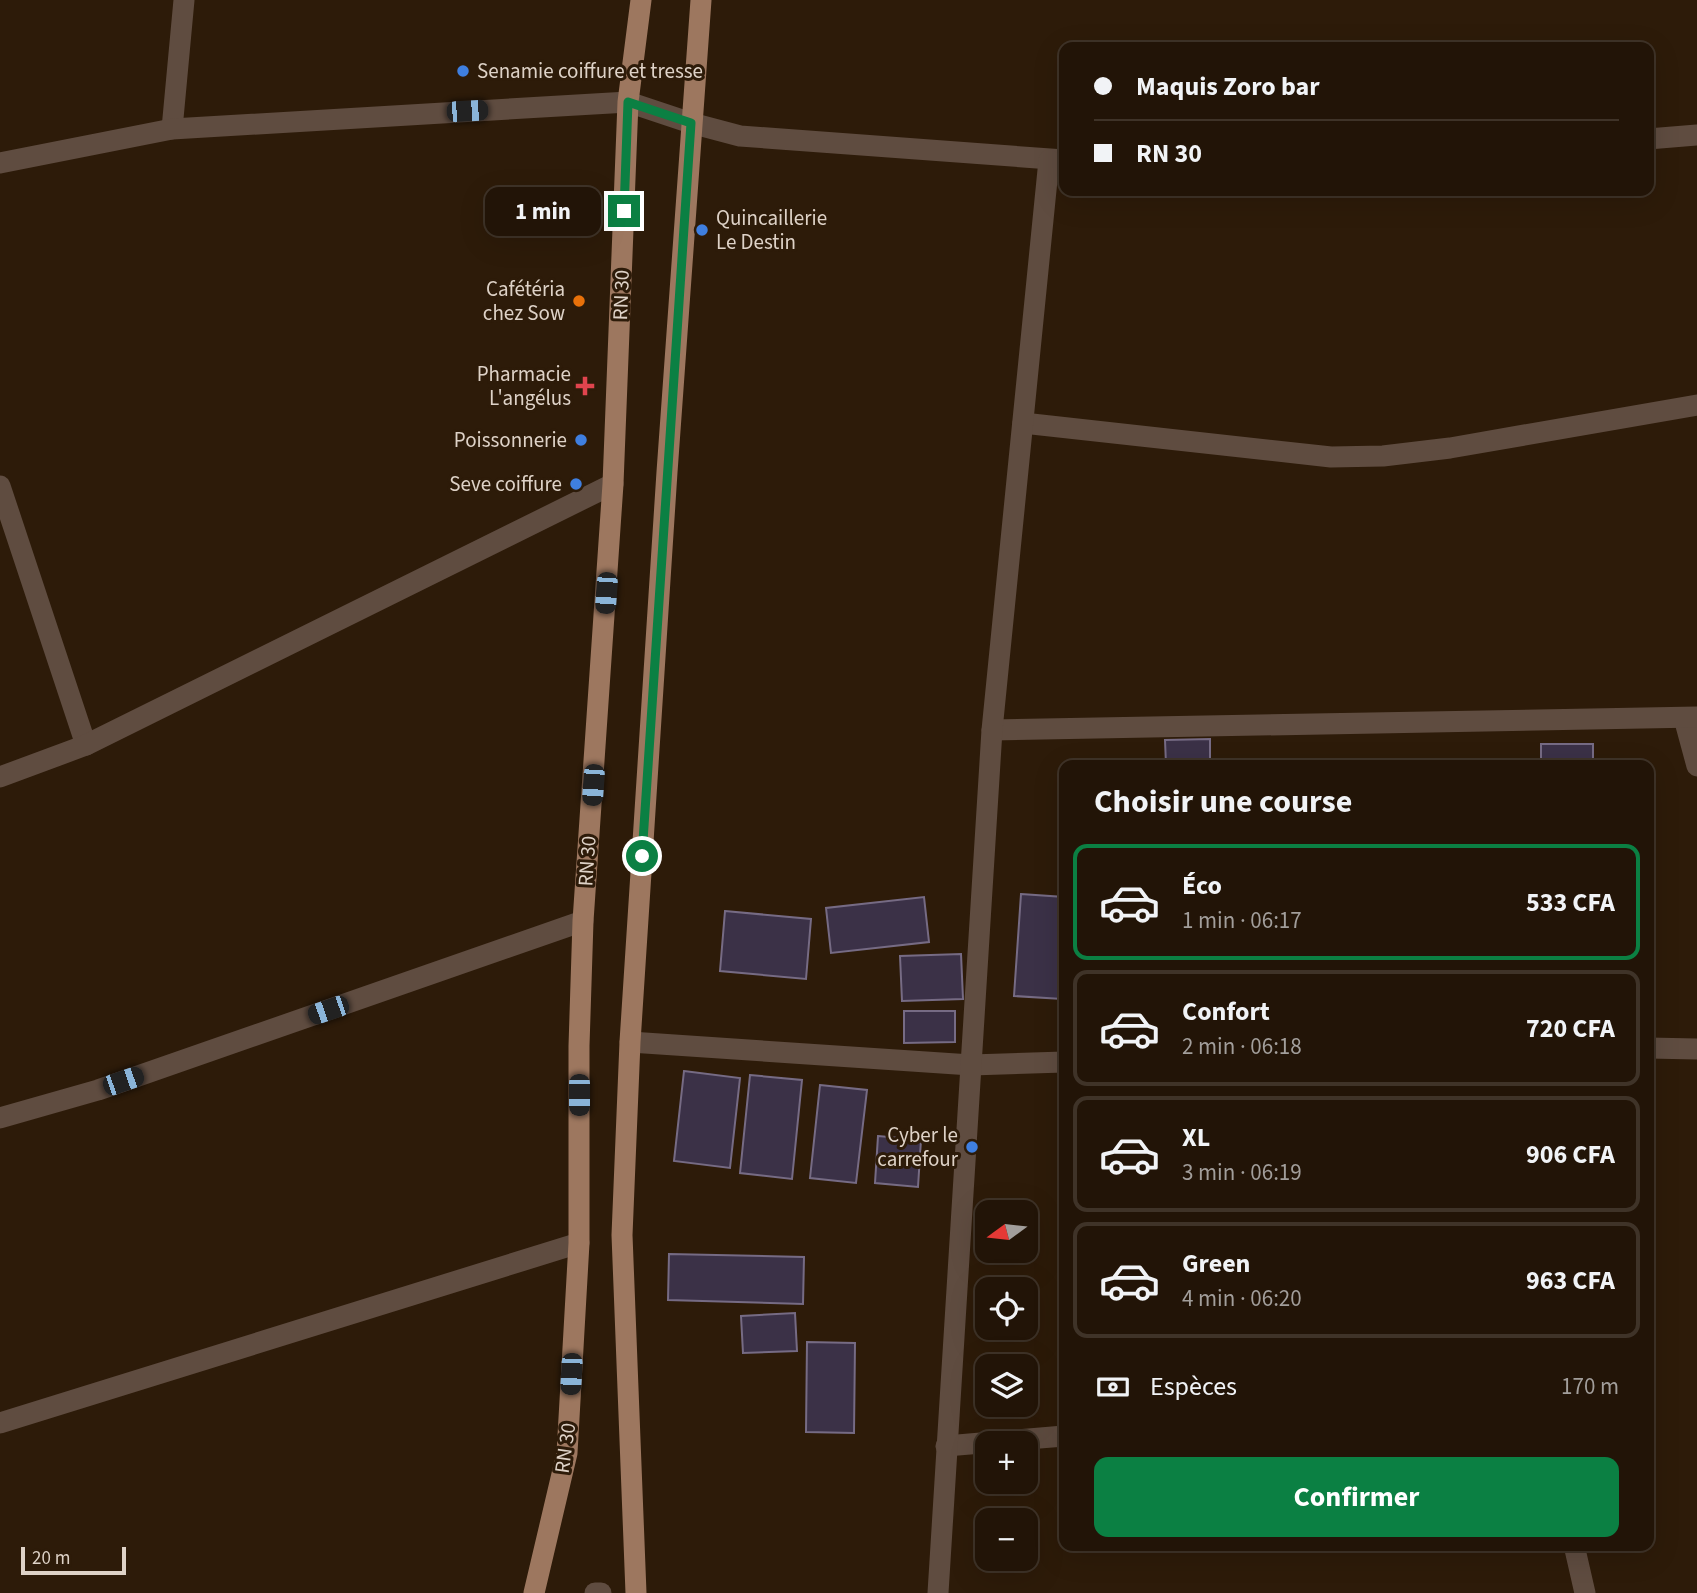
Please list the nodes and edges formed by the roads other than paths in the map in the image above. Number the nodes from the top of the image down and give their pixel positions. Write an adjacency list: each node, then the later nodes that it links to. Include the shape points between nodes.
1 (184, 0): 6 (street)
2 (641, 0): 4 (main road, RN 30 / RN 30)
3 (701, 0): 5 (main road)
4 (628, 102): 5 (street); 6 (street); 13 (main road, RN 30 / RN 30)
5 (691, 123): 9 (street, via 740,136); 21 (main road)
6 (172, 129): 10 (street)
7 (1697, 135): 8 (street)
8 (1654, 139)
9 (1056, 160): 12 (street)
10 (0, 163)
11 (1697, 405): 12 (street, via 1383,456 1331,457)
12 (1023, 423): 16 (street)
13 (613, 484): 17 (street); 20 (main road, RN 30 / RN 30)
14 (0, 488): 17 (street)
15 (1690, 718): 16 (street); 18 (street)
16 (992, 730): 25 (street)
17 (86, 745): 19 (street)
18 (1697, 766)
19 (0, 777)
20 (583, 921): 26 (street, via 98,1090); 27 (main road, RN 30 / RN 30)
21 (630, 1042): 25 (street); 35 (main road, via 622,1235)
22 (1654, 1048): 23 (street)
23 (1697, 1049)
24 (1059, 1062): 25 (street)
25 (971, 1066): 30 (street)
26 (0, 1118)
27 (579, 1243): 28 (street); 32 (main road, RN 30 / RN 30, via 567,1453)
28 (0, 1423)
29 (1059, 1436): 30 (street)
30 (946, 1446): 36 (street)
31 (1575, 1551): 37 (street)
32 (534, 1593)
33 (595, 1593): 34 (street)
34 (601, 1593)
35 (636, 1593)
36 (938, 1593)
37 (1585, 1593)

